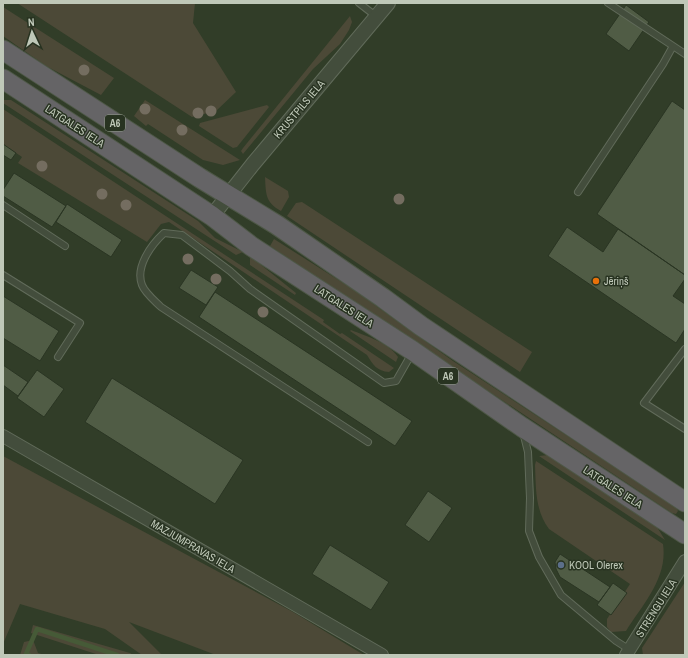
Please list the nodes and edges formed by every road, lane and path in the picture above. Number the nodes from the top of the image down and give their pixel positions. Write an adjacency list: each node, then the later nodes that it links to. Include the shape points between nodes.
1 (359, 3): 4 (lane)
2 (388, 3): 4 (street, KRUSTPILS IELA)
3 (608, 3): 5 (lane)
4 (377, 17): 10 (street, KRUSTPILS IELA)
5 (673, 46): 7 (lane); 9 (lane)
6 (3, 50): 10 (highway, A6)
7 (685, 54)
8 (6, 83): 12 (highway, LATGALES IELA / A6)
9 (578, 192)
10 (228, 196): 12 (street, KRUSTPILS IELA); 22 (highway, A6, via 277,225 421,326)
11 (3, 205): 13 (lane)
12 (212, 216): 16 (highway, LATGALES IELA / A6, via 251,246)
13 (65, 246)
14 (3, 275): 17 (lane, via 80,323)
15 (685, 348): 19 (lane, via 644,402)
16 (413, 352): 18 (highway, LATGALES IELA / A6); 21 (lane, via 396,381 384,383 250,290 230,271 182,235 164,233 152,245 141,271 142,286 160,307)
17 (58, 357)
18 (522, 427): 23 (highway, LATGALES IELA / A6); 25 (lane, via 528,452 529,531 539,557 561,595)
19 (685, 429)
20 (3, 436): 26 (street, MAZJUMPRAVAS IELA)
21 (368, 442)
22 (685, 502)
23 (685, 534)
24 (685, 561): 25 (street, STRENGU IELA)
25 (628, 652)
26 (382, 655)

